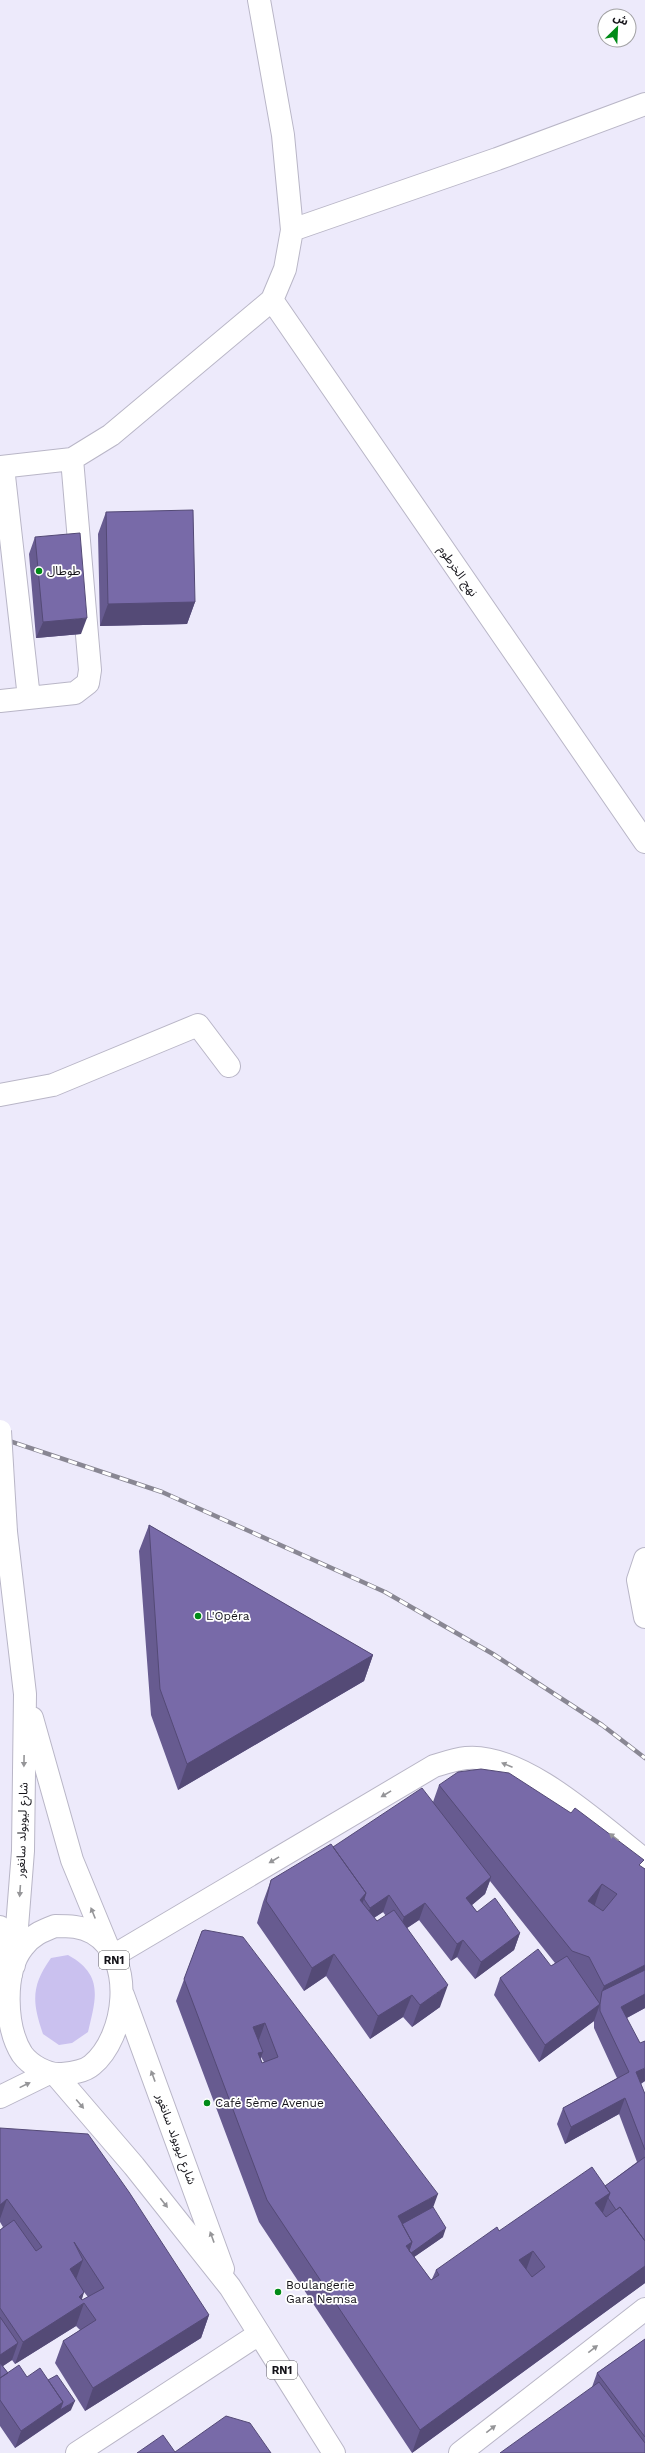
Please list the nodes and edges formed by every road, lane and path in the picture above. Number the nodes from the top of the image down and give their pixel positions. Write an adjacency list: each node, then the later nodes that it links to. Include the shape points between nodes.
1 (259, 0): 3 (street, via 283,134)
2 (645, 104): 3 (street, via 497,159)
3 (292, 230): 4 (street, via 285,269)
4 (272, 300): 5 (street, via 111,435); 9 (street, نهج الخرطوم)
5 (72, 459): 6 (street); 7 (street, via 90,670 88,683 75,693)
6 (1, 467): 7 (street)
7 (29, 698): 8 (street)
8 (0, 701)
9 (645, 842)
10 (229, 1066): 11 (street, via 198,1025 53,1085)
11 (0, 1095)
12 (0, 1431): 15 (street, شارع ليوبولد سانغور / RN1, bridge, via 6,1532)
13 (645, 1559): 14 (street, via 638,1580)
14 (645, 1617)
15 (25, 1694): 18 (street, شارع ليوبولد سانغور / RN1, one-way to 15, via 72,1860); 19 (street, شارع ليوبولد سانغور / RN1, one-way to 19, via 23,1851)
16 (645, 1860): 18 (street, one-way to 18, via 545,1784 504,1762 467,1758 434,1766)
17 (0, 1927): 19 (street)
18 (110, 1952): 19 (street, شارع ليوبولد سانغور / RN1, via 94,1934 75,1926 55,1926 37,1933 22,1947); 20 (street, شارع ليوبولد سانغور / RN1)
19 (9, 1978): 21 (street, شارع ليوبولد سانغور / RN1, via 9,2018 22,2054 34,2066)
20 (122, 1992): 21 (street, شارع ليوبولد سانغور / RN1, via 121,2012 115,2032 92,2065 74,2073); 23 (street, شارع ليوبولد سانغور / RN1, one-way to 20)
21 (52, 2074): 22 (street, one-way to 21); 23 (street, شارع ليوبولد سانغور / RN1, one-way to 23, via 134,2166)
22 (0, 2097)
23 (230, 2287): 25 (street, شارع ليوبولد سانغور / RN1)
24 (645, 2309): 28 (street, one-way to 24)
25 (259, 2334): 26 (street); 27 (street, شارع ليوبولد سانغور / RN1)
26 (77, 2453)
27 (334, 2453)
28 (460, 2453)

